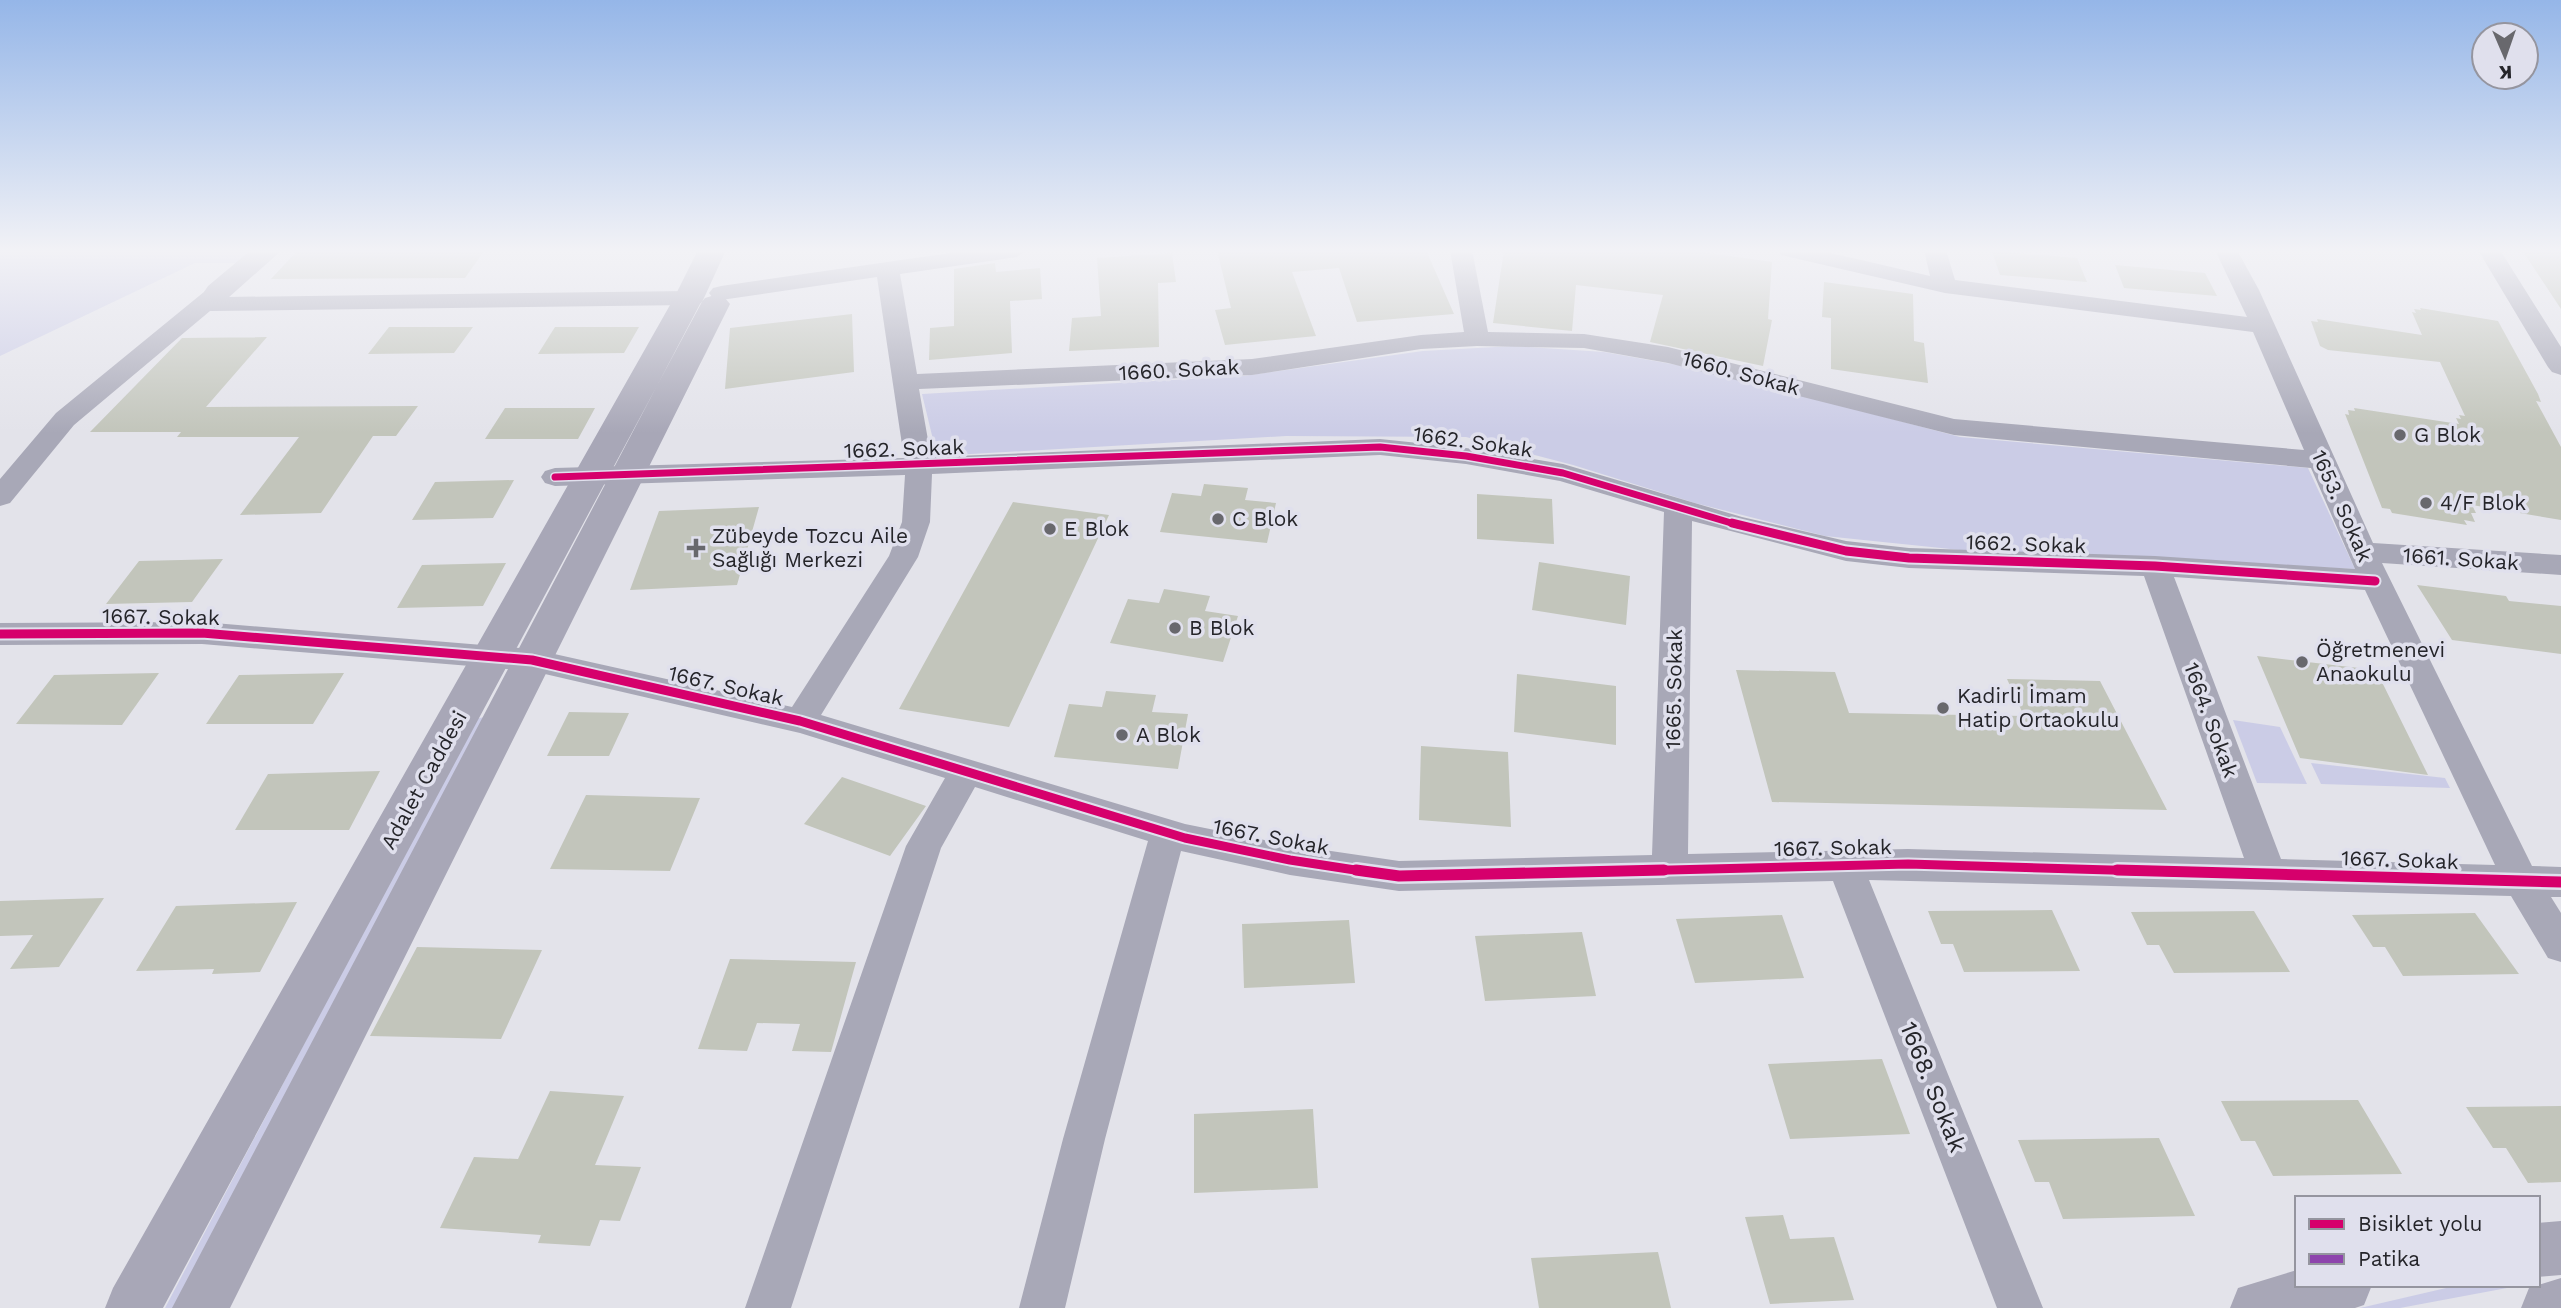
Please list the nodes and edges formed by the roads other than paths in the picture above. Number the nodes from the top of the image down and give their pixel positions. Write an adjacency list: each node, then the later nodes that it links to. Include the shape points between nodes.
1 (194, 311): 15 (street, via 65,419)
2 (695, 311): 14 (street, Adalet Caddesi)
3 (894, 311): 11 (street)
4 (1472, 311): 9 (street)
5 (2143, 311): 8 (street)
6 (2254, 311): 8 (street, 1653. Sokak)
7 (2527, 311): 10 (street)
8 (2261, 326): 12 (street, 1653. Sokak)
9 (1477, 339): 11 (street, 1660. Sokak, via 1421,342 1252,367); 12 (street, 1660. Sokak, via 1584,341 1668,355 1954,427)
10 (2561, 367)
11 (906, 382): 13 (street)
12 (2322, 460): 17 (street, 1653. Sokak)
13 (919, 466): 14 (street, 1662. Sokak); 16 (street, 1662. Sokak, via 1380,447 1563,473); 23 (street, via 916,522 903,556)
14 (591, 476): 22 (street, Adalet Caddesi)
15 (0, 497)
16 (1678, 508): 19 (street, 1662. Sokak, via 1846,551 1909,558); 27 (street, 1665. Sokak)
17 (2362, 552): 18 (street, 1661. Sokak); 20 (street, 1653. Sokak)
18 (2561, 565)
19 (2155, 566): 20 (street, 1662. Sokak); 28 (street, 1664. Sokak)
20 (2375, 581): 29 (street, 1653. Sokak)
21 (0, 634): 22 (street, 1667. Sokak, via 202,633)
22 (513, 657): 23 (street, 1667. Sokak); 36 (street, Adalet Caddesi); 37 (street)
23 (800, 721): 24 (street, 1667. Sokak)
24 (966, 772): 25 (street, 1667. Sokak); 38 (street, via 924,846)
25 (1168, 832): 27 (street, 1667. Sokak, via 1290,860 1399,876); 39 (street)
26 (1845, 865): 27 (street, 1667. Sokak); 28 (street, 1667. Sokak); 40 (street, 1668. Sokak)
27 (1670, 870)
28 (2268, 874): 29 (street, 1667. Sokak)
29 (2521, 881): 30 (street, 1667. Sokak); 31 (street, 1653. Sokak)
30 (2561, 882)
31 (2561, 946)
32 (2561, 1248): 33 (street)
33 (2540, 1250)
34 (2337, 1287): 41 (street)
35 (2561, 1306): 42 (street)
36 (133, 1308)
37 (200, 1308)
38 (768, 1308)
39 (1042, 1308)
40 (2020, 1308)
41 (2258, 1308)
42 (2549, 1308)

